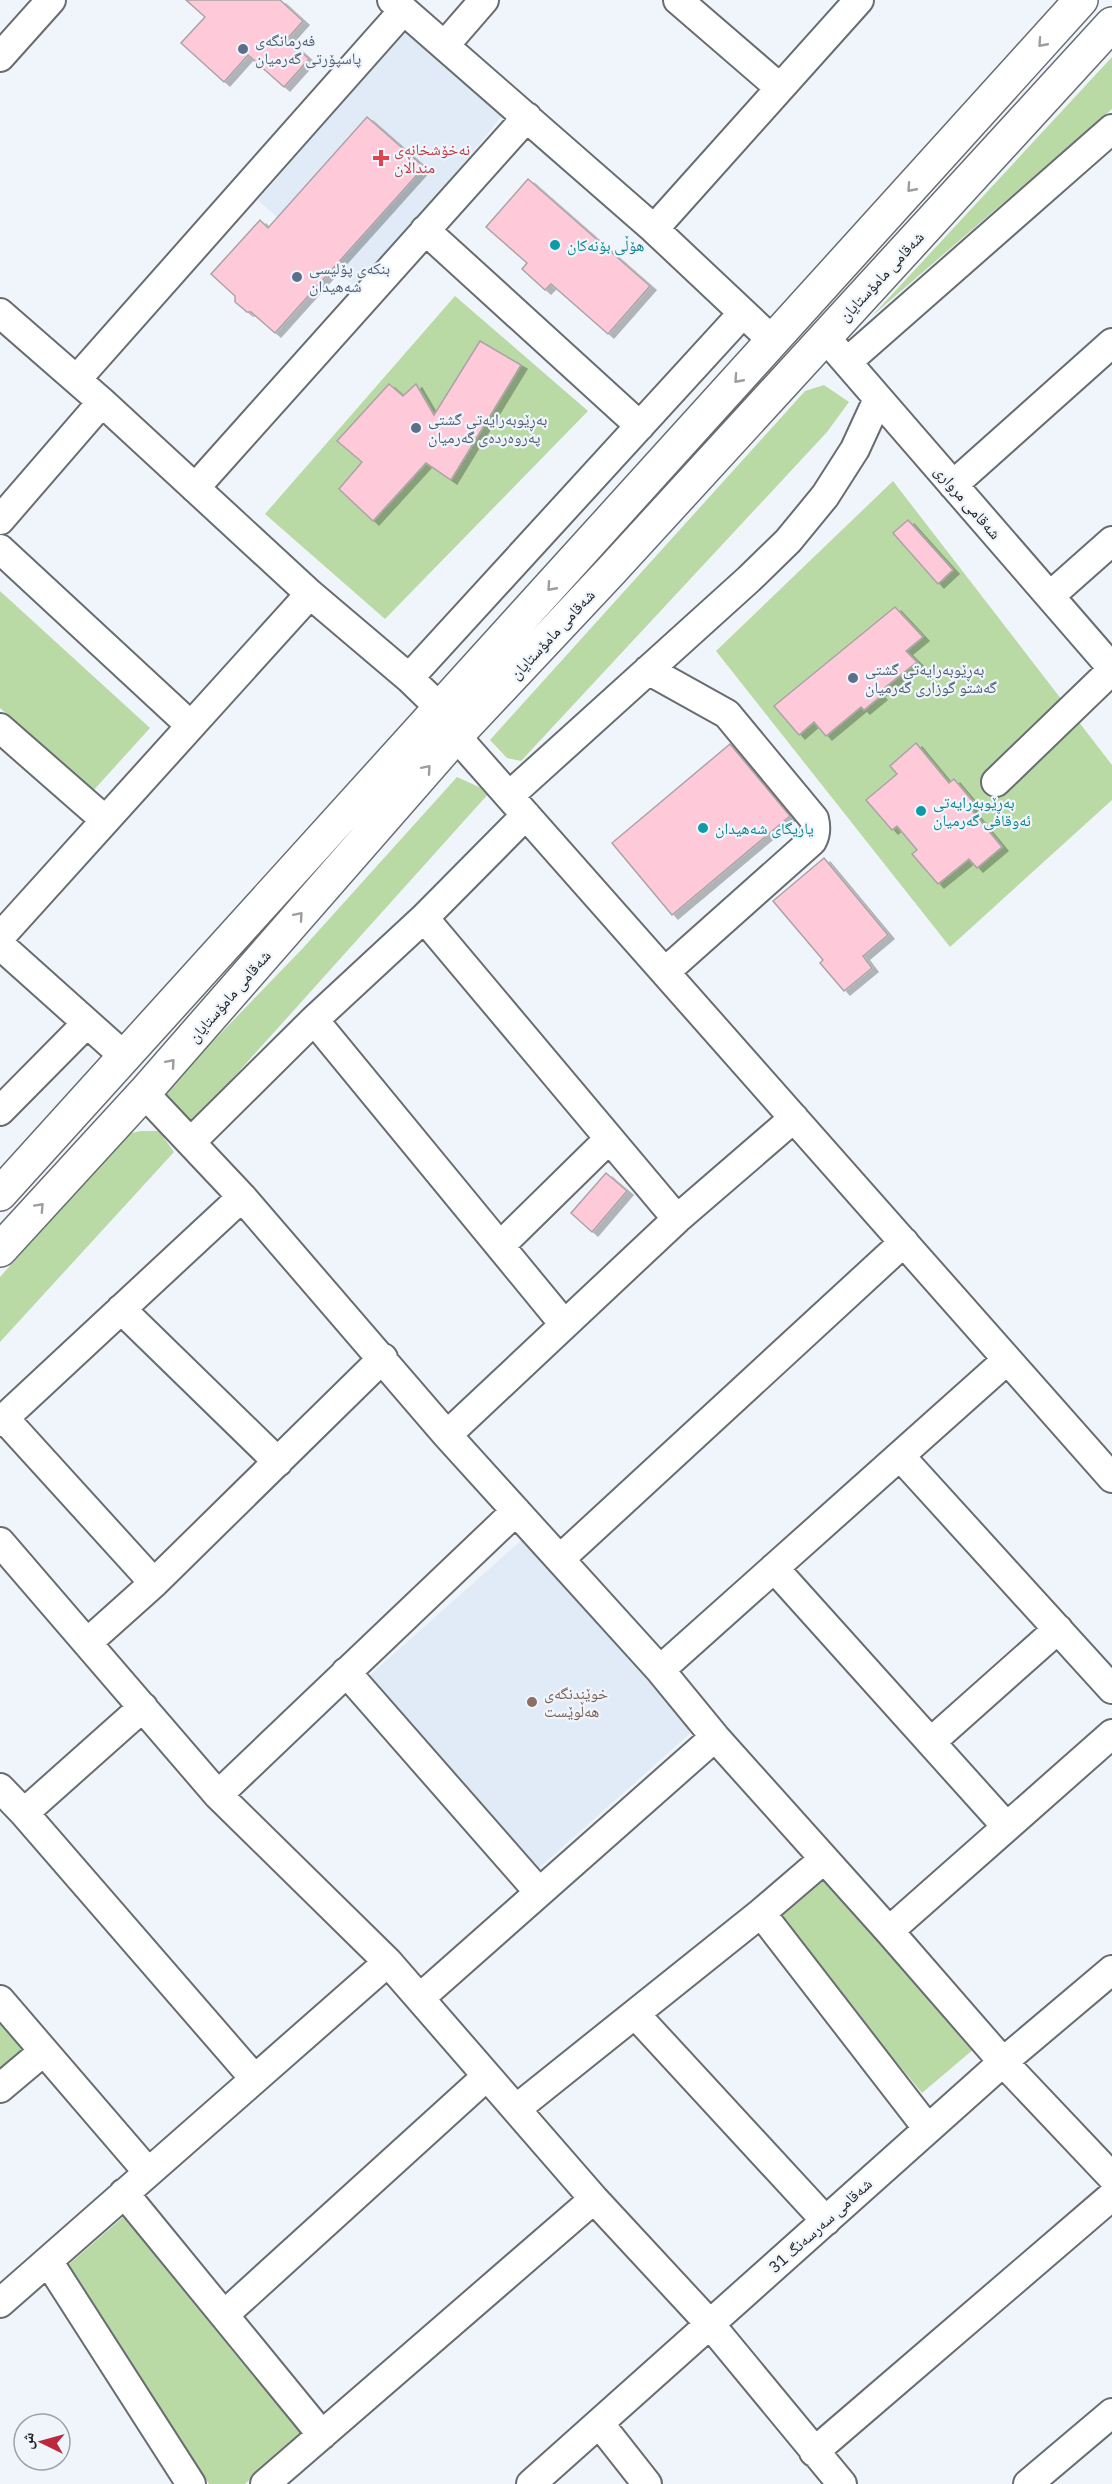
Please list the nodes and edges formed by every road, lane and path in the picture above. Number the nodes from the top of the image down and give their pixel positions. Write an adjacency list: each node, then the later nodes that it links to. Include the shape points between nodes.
1 (51, 0): 9 (street)
2 (484, 0): 8 (street)
3 (678, 0): 10 (street)
4 (859, 0): 10 (street)
5 (1081, 0): 18 (main road, شەقامی مامۆستایان, one-way to 18)
6 (398, 5): 8 (street); 21 (street)
7 (1112, 24): 17 (main road, شەقامی مامۆستایان)
8 (445, 45): 11 (street)
9 (0, 57)
10 (780, 88): 13 (street)
11 (527, 117): 13 (street); 14 (street)
12 (1112, 129): 20 (street)
13 (654, 229): 15 (street)
14 (425, 230): 24 (street); 26 (street)
15 (743, 313): 18 (street); 24 (street)
16 (1, 316): 21 (street)
17 (825, 337): 20 (street, شەقامی مرواری); 28 (main road, شەقامی مامۆستایان)
18 (773, 341): 27 (main road, شەقامی مامۆستایان, one-way to 27)
19 (1112, 343): 25 (street)
20 (847, 363): 22 (street, شەقامی مرواری)
21 (77, 380): 23 (street)
22 (878, 399): 25 (street, شەقامی مرواری); 37 (street, via 855,449 825,496 788,541)
23 (102, 402): 26 (street); 29 (street)
24 (640, 426): 38 (street)
25 (953, 485): 35 (street, شەقامی مرواری)
26 (195, 488): 34 (street)
27 (638, 490): 28 (main road, via 642,505 655,514); 32 (main road, شەقامی مامۆستایان)
28 (663, 514): 33 (main road, شەقامی مامۆستایان)
29 (0, 520)
30 (1112, 541): 35 (street)
31 (0, 549): 40 (street)
32 (585, 549): 33 (main road, via 606,556); 39 (main road, شەقامی مامۆستایان, one-way to 39)
33 (611, 571): 42 (main road, شەقامی مامۆستایان)
34 (310, 594): 38 (street); 40 (street)
35 (1050, 596): 36 (street, شەقامی مرواری)
36 (1112, 669): 43 (street)
37 (648, 670): 44 (street); 49 (street, via 727,714 814,819 816,827 812,841)
38 (409, 678): 39 (street)
39 (440, 708): 52 (main road, شەقامی مامۆستایان)
40 (190, 725): 45 (street)
41 (0, 728): 45 (street)
42 (456, 736): 44 (street); 53 (main road, شەقامی مامۆستایان, one-way to 42)
43 (996, 782)
44 (518, 806): 46 (street); 49 (street)
45 (105, 820): 47 (street)
46 (424, 918): 50 (street); 56 (street)
47 (0, 937)
48 (0, 945): 51 (street)
49 (664, 972): 55 (street)
50 (314, 1020): 57 (street); 62 (street)
51 (87, 1023): 52 (street); 54 (street)
52 (124, 1056): 58 (main road, شەقامی مامۆستایان)
53 (144, 1093): 57 (street); 63 (main road, شەقامی مامۆستایان, one-way to 53)
54 (0, 1111)
55 (794, 1118): 60 (street); 61 (street)
56 (609, 1139): 60 (street); 62 (street)
57 (192, 1141): 59 (street)
58 (0, 1194)
59 (242, 1197): 64 (street); 66 (street)
60 (677, 1219): 65 (street)
61 (904, 1242): 67 (street); 75 (street)
62 (500, 1246): 65 (street)
63 (0, 1250)
64 (121, 1309): 68 (street); 71 (street)
65 (564, 1324): 69 (street)
66 (383, 1358): 69 (street); 71 (street)
67 (1007, 1360): 70 (street); 72 (street)
68 (2, 1420): 77 (street)
69 (447, 1435): 73 (street)
70 (900, 1456): 76 (street); 78 (street)
71 (278, 1462): 77 (street)
72 (1112, 1478)
73 (516, 1511): 75 (street); 81 (street)
74 (0, 1542): 79 (street)
75 (560, 1559): 80 (street)
76 (774, 1568): 80 (street); 86 (street)
77 (154, 1583): 79 (street)
78 (1058, 1629): 82 (street); 86 (street)
79 (87, 1643): 83 (street)
80 (660, 1670): 85 (street)
81 (346, 1672): 88 (street); 92 (street)
82 (1112, 1689)
83 (143, 1707): 88 (street); 89 (street)
84 (1112, 1734): 90 (street)
85 (715, 1737): 91 (street); 92 (street)
86 (931, 1742): 90 (street)
87 (0, 1788): 89 (street)
88 (218, 1795): 95 (street)
89 (24, 1813): 103 (street)
90 (1006, 1826): 94 (street)
91 (824, 1859): 93 (street); 94 (street)
92 (538, 1891): 97 (street)
93 (761, 1913): 99 (street); 106 (street)
94 (889, 1930): 101 (street)
95 (388, 1962): 97 (street); 103 (street)
96 (1112, 1970): 101 (street, شەقامی سەرسەنگ 31)
97 (420, 1998): 102 (street)
98 (0, 2000): 100 (street)
99 (636, 2014): 105 (street); 112 (street)
100 (44, 2051): 104 (street); 107 (street)
101 (1003, 2062): 106 (street, شەقامی سەرسەنگ 31); 108 (street)
102 (487, 2076): 105 (street); 115 (street)
103 (254, 2078): 107 (street)
104 (0, 2088)
105 (516, 2109): 111 (street)
106 (928, 2129): 112 (street, شەقامی سەرسەنگ 31)
107 (148, 2172): 109 (street)
108 (1112, 2177)
109 (124, 2193): 113 (street); 115 (street)
110 (1112, 2196): 120 (street)
111 (594, 2199): 116 (street); 119 (street)
112 (826, 2220): 116 (street, شەقامی سەرسەنگ 31)
113 (48, 2261): 114 (street); 121 (street)
114 (0, 2303)
115 (224, 2315): 119 (street)
116 (709, 2323): 118 (street, شەقامی سەرسەنگ 31); 120 (street)
117 (1112, 2413): 126 (street)
118 (599, 2423): 123 (street, شەقامی سەرسەنگ 31); 124 (street)
119 (322, 2435): 122 (street)
120 (814, 2452): 125 (street)
121 (191, 2484)
122 (265, 2484)
123 (531, 2484)
124 (646, 2484)
125 (842, 2484)
126 (1028, 2484)

